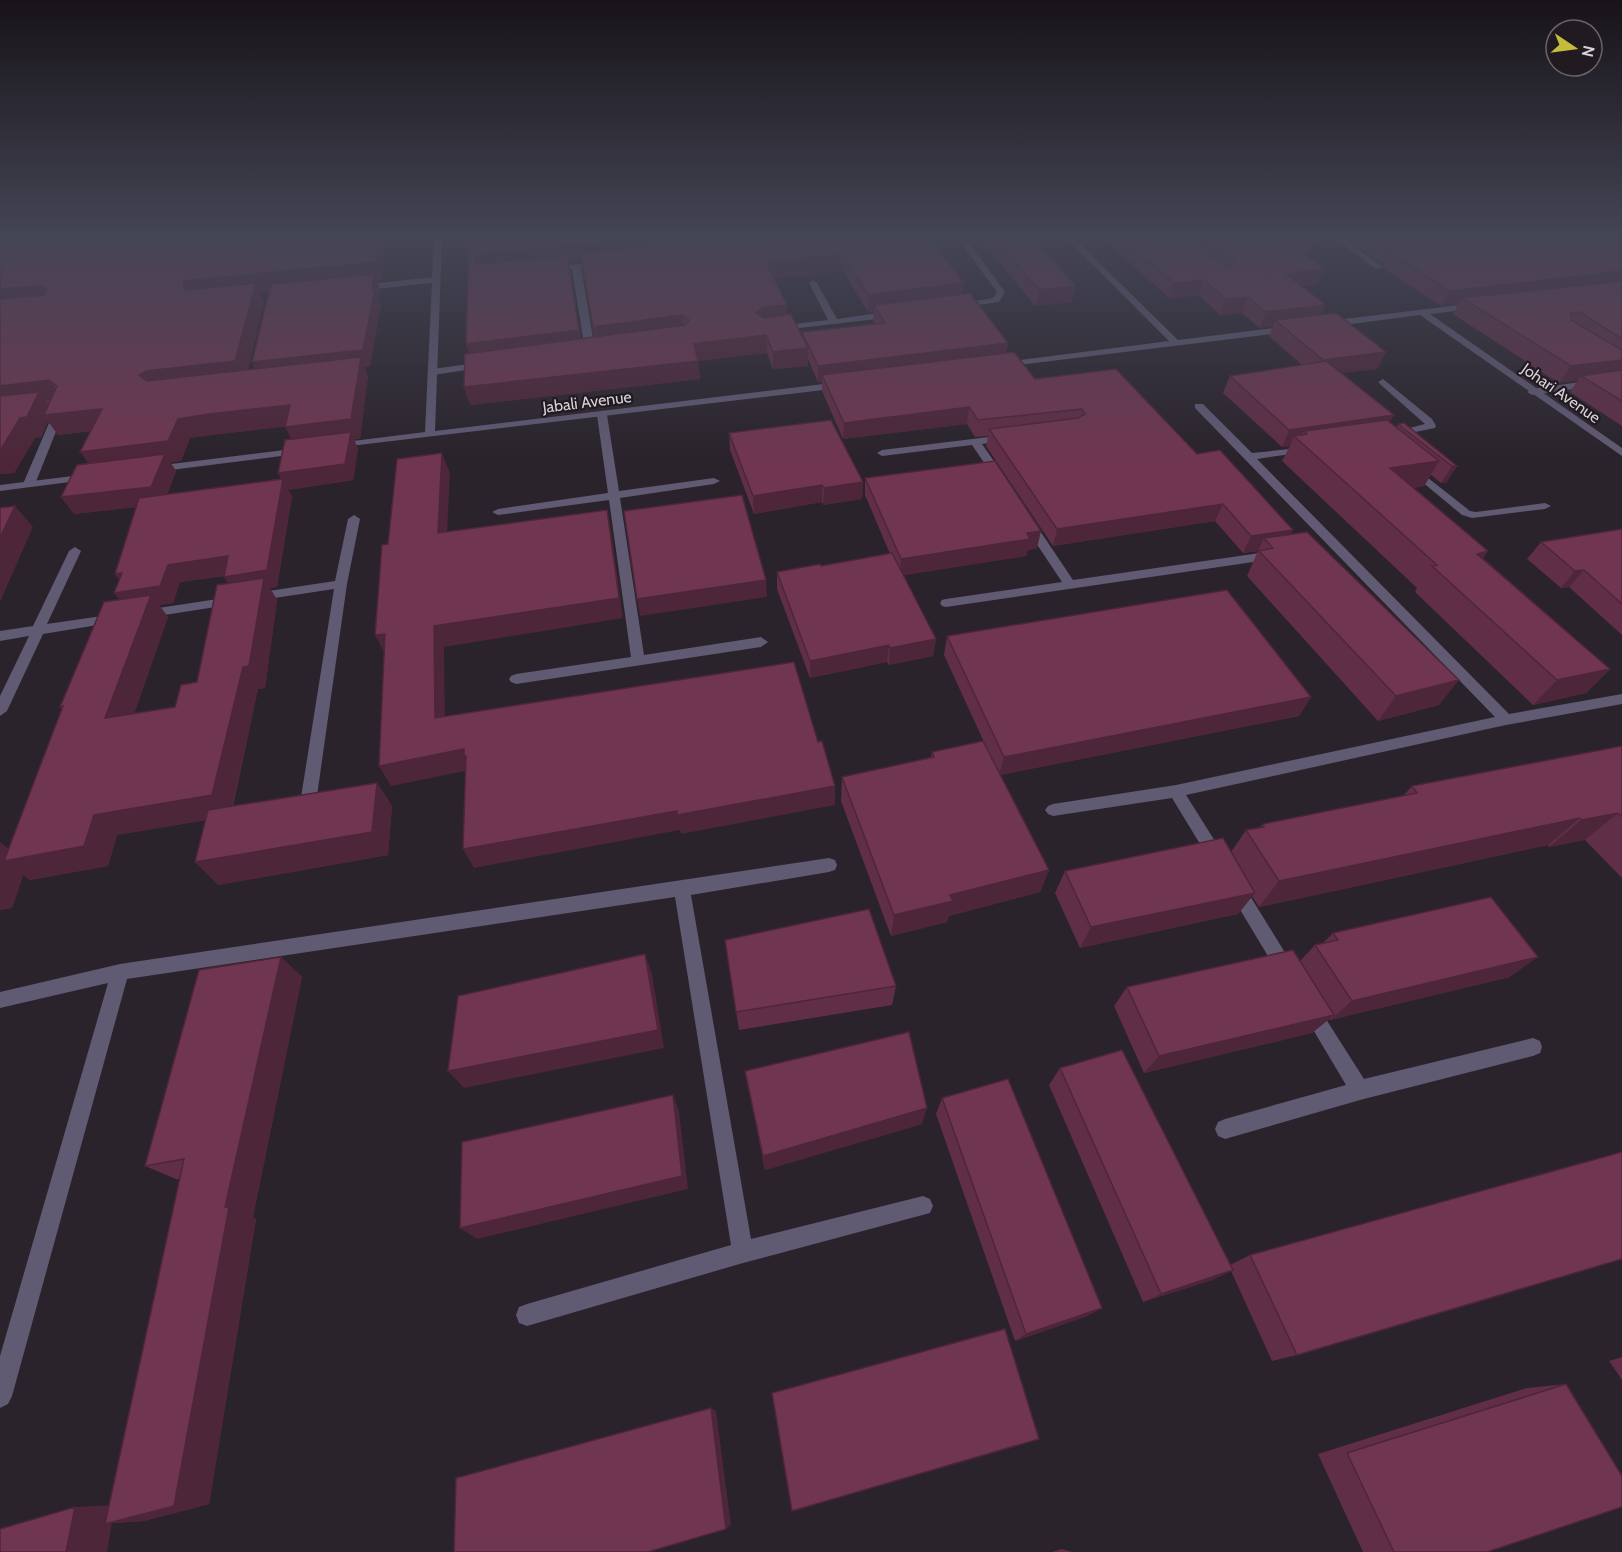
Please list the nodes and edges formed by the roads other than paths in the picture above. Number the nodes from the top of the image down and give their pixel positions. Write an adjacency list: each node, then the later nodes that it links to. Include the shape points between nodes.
1 (435, 311): 18 (street)
2 (584, 311): 14 (street)
3 (828, 311): 8 (street)
4 (1144, 311): 12 (street)
5 (1428, 311): 6 (street)
6 (1422, 312): 9 (street); 22 (street, Johari Avenue)
7 (901, 313): 8 (street)
8 (834, 322): 11 (street)
9 (1313, 326)
10 (1302, 327): 12 (street)
11 (764, 330)
12 (1176, 343): 17 (street)
13 (602, 349): 14 (street)
14 (590, 350): 15 (street)
15 (579, 352)
16 (489, 364): 18 (street)
17 (991, 366)
18 (433, 372): 26 (street)
19 (1622, 378): 22 (street)
20 (1383, 382): 28 (street, via 1431,426)
21 (851, 384): 25 (street, Jabali Avenue)
22 (1532, 392): 34 (street, Johari Avenue)
23 (52, 405): 40 (street, via 63,404)
24 (1199, 406): 35 (street)
25 (602, 415): 26 (street, Jabali Avenue); 43 (street)
26 (430, 434): 31 (street, Jabali Avenue)
27 (1019, 436): 29 (street)
28 (1387, 436)
29 (975, 441): 33 (street); 42 (street)
30 (1318, 447): 35 (street)
31 (324, 448)
32 (312, 449): 37 (street)
33 (882, 453)
34 (1622, 453)
35 (1249, 457): 60 (street, via 1330,546)
36 (1401, 460): 44 (street, via 1466,513 1481,516)
37 (147, 470)
38 (100, 476): 40 (street)
39 (714, 481): 43 (street)
40 (29, 484): 41 (street)
41 (0, 488)
42 (1007, 489)
43 (614, 496): 46 (street); 56 (street)
44 (1545, 506)
45 (1019, 508): 51 (street)
46 (498, 512)
47 (354, 519): 50 (street)
48 (75, 551): 53 (street)
49 (1289, 552): 51 (street)
50 (341, 584): 53 (street); 62 (street)
51 (1070, 585): 52 (street)
52 (946, 603)
53 (40, 630): 54 (street); 59 (street)
54 (0, 636)
55 (761, 642): 56 (street)
56 (638, 661): 57 (street)
57 (516, 679)
58 (1619, 704): 60 (street)
59 (0, 711)
60 (1506, 720): 61 (street)
61 (1176, 791): 63 (street); 67 (street)
62 (307, 810)
63 (1053, 810)
64 (829, 865): 65 (street)
65 (682, 889): 66 (street); 74 (street)
66 (120, 972): 68 (street); 76 (street)
67 (1293, 980)
68 (0, 1000)
69 (1305, 1000): 71 (street)
70 (1533, 1047): 71 (street)
71 (1360, 1090): 72 (street)
72 (1225, 1129)
73 (922, 1206): 74 (street)
74 (743, 1252): 75 (street)
75 (527, 1315)
76 (0, 1396)

